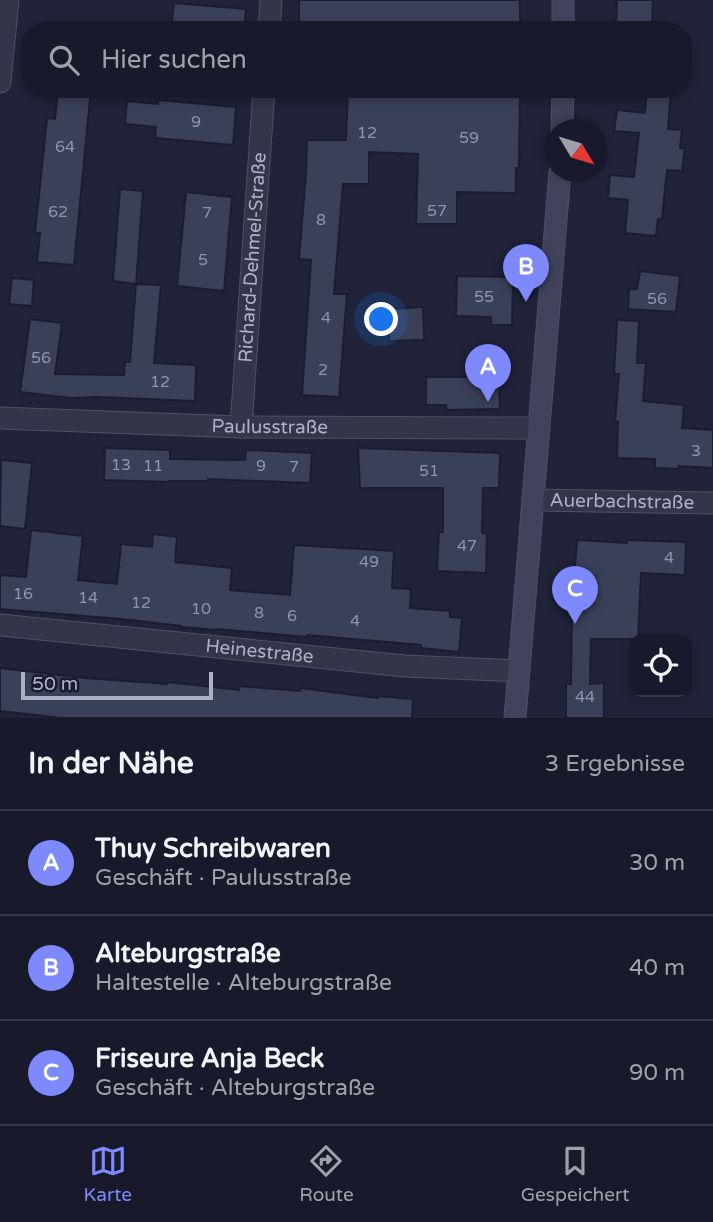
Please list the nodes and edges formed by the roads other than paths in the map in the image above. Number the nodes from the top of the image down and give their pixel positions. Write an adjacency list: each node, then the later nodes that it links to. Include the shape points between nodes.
1 (8, 0): 6 (street)
2 (271, 0): 4 (street)
3 (563, 0): 5 (main road)
4 (270, 21)
5 (563, 21)
6 (0, 82)
7 (263, 98): 12 (street, Richard-Dehmel-Straße)
8 (563, 98): 9 (main road)
9 (562, 119)
10 (559, 182): 13 (main road)
11 (0, 418): 12 (street, Paulusstraße)
12 (241, 427): 13 (street, Paulusstraße)
13 (539, 428): 14 (main road)
14 (533, 500): 15 (street, Auerbachstraße); 17 (main road)
15 (713, 503)
16 (0, 625): 17 (street, Heinestraße, via 405,666)
17 (519, 671): 18 (main road)
18 (515, 718)

